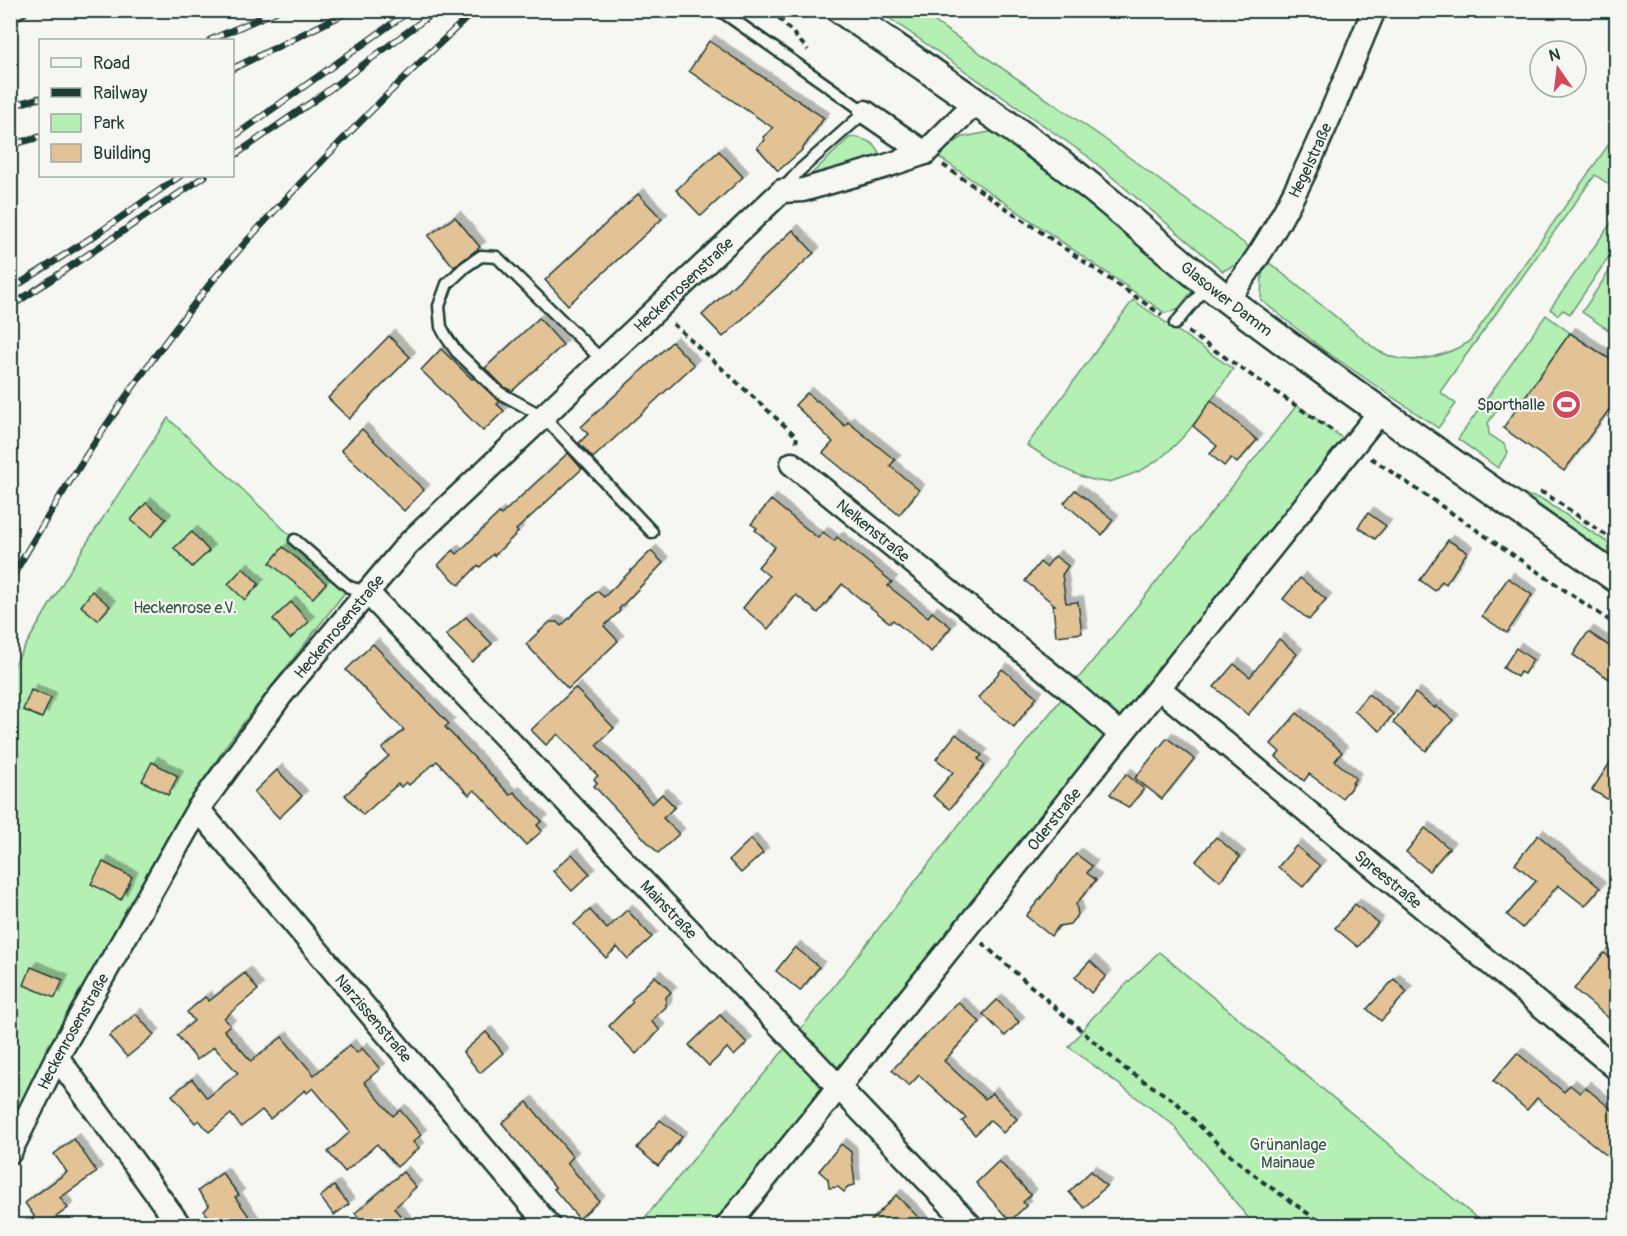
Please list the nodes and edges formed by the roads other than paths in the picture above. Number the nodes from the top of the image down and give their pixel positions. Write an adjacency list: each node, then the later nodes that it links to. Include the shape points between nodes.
1 (22, 10): 5 (lane)
2 (841, 10): 6 (street, Glasower Damm)
3 (1374, 10): 10 (street, Hegelstraße, via 1306,170 1259,255)
4 (724, 13): 7 (lane)
5 (10, 15)
6 (976, 102): 8 (street); 10 (street, Glasower Damm, via 1061,163)
7 (866, 112): 8 (street); 9 (lane, Heckenrosenstraße)
8 (925, 153): 9 (street, via 803,190)
9 (782, 191): 12 (street, Heckenrosenstraße)
10 (1217, 292): 11 (lane); 13 (street, Glasower Damm)
11 (1175, 324)
12 (603, 361): 14 (street, Heckenrosenstraße); 14 (lane, via 497,257 482,256 451,279 439,306 441,327 447,338 500,393)
13 (1380, 412): 18 (street, Glasower Damm); 20 (street, Oderstraße)
14 (544, 417): 16 (lane); 19 (street, Heckenrosenstraße, via 408,544)
15 (792, 464): 21 (street, Nelkenstraße)
16 (652, 532)
17 (295, 540): 19 (lane, via 349,586)
18 (1617, 578)
19 (367, 592): 22 (street, Heckenrosenstraße, via 281,695); 25 (street, Mainstraße)
20 (1160, 689): 21 (street, Oderstraße); 24 (street, Spreestraße)
21 (1121, 735): 25 (street, Oderstraße)
22 (198, 809): 23 (street, Heckenrosenstraße); 28 (street, Narzissenstraße)
23 (57, 1057): 26 (street, Heckenrosenstraße); 27 (street)
24 (1617, 1068)
25 (839, 1087): 29 (street, Oderstraße); 30 (street, Mainstraße)
26 (10, 1152)
27 (180, 1226)
28 (549, 1226)
29 (727, 1226)
30 (970, 1226)

